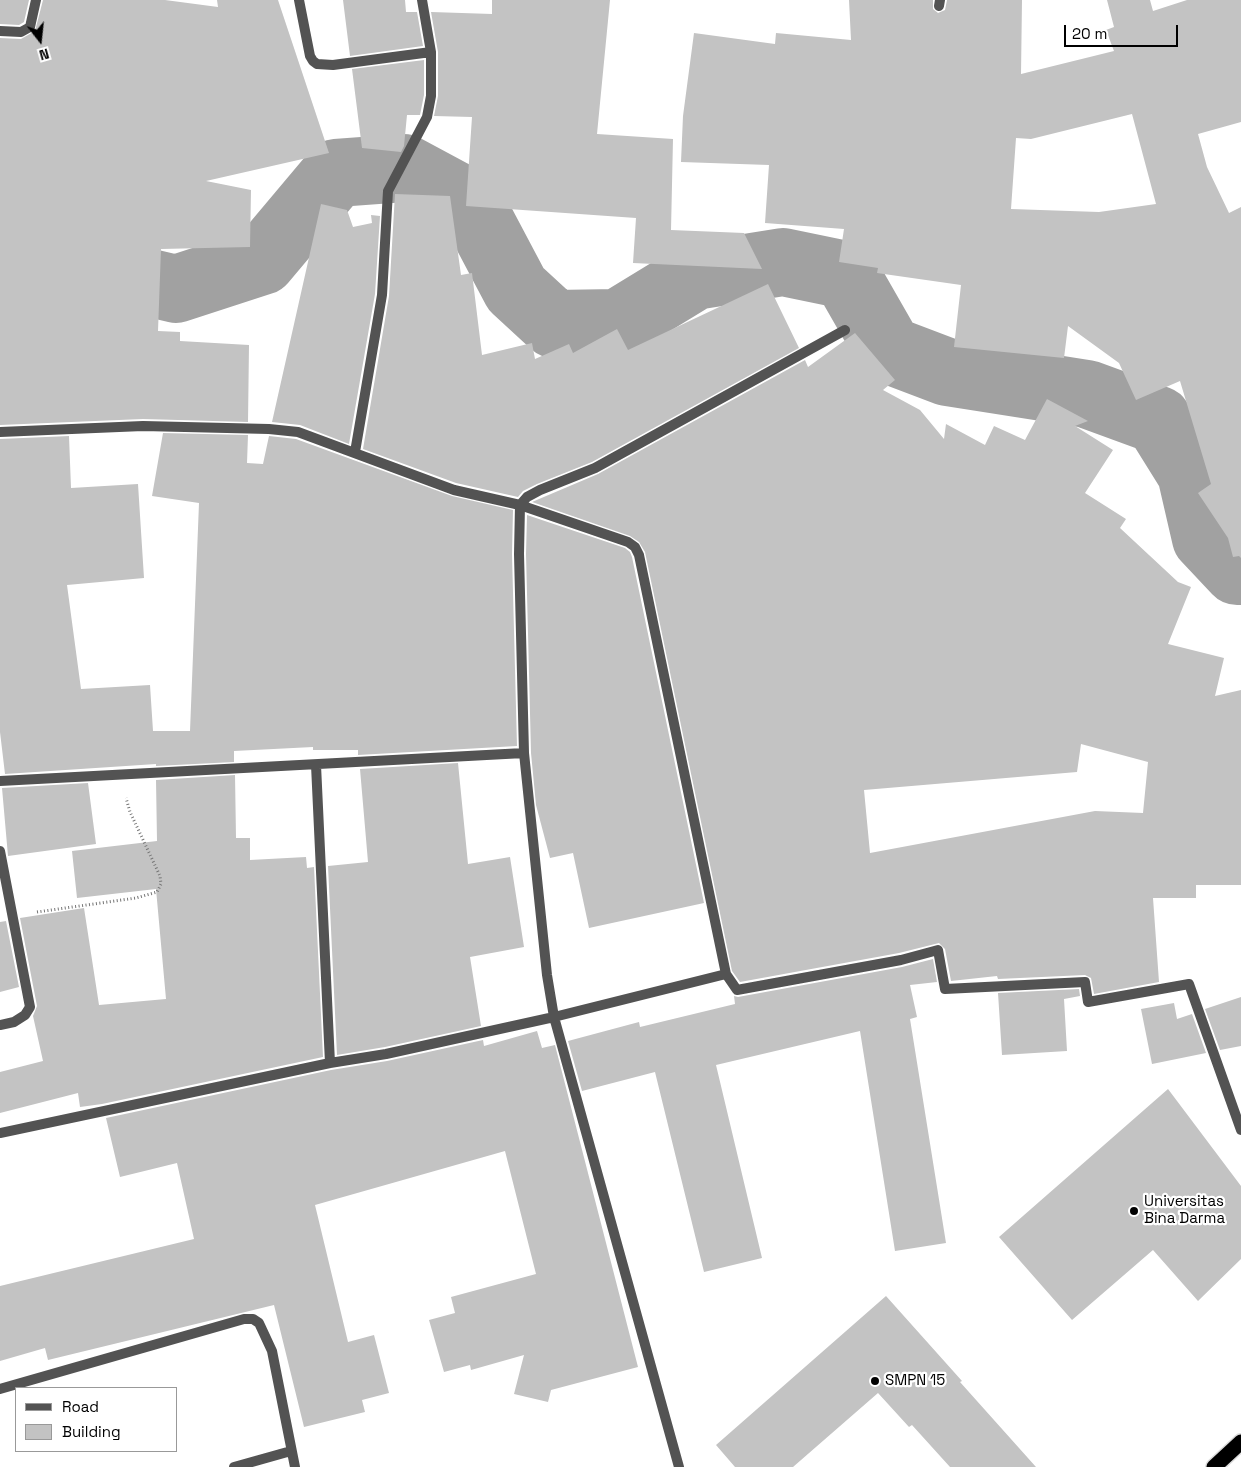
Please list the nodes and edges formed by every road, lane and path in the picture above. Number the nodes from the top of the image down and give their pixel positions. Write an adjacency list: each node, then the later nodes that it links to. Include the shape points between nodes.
1 (36, 0): 4 (street, via 30,27 21,32)
2 (299, 0): 5 (street, via 310,56 317,64 333,66)
3 (422, 0): 5 (street)
4 (0, 31)
5 (430, 52): 8 (street, via 431,96 427,116 388,191 382,295)
6 (845, 330): 9 (street, via 595,468 527,497)
7 (0, 432): 8 (street, via 144,426 269,429 298,432)
8 (355, 452): 9 (street, via 454,490)
9 (520, 505): 10 (street); 16 (street, via 628,542 639,555)
10 (524, 752): 11 (street); 17 (street)
11 (316, 765): 12 (street); 19 (street)
12 (124, 775): 13 (street); 15 (path, via 124,792 130,812 160,876 157,892)
13 (0, 781)
14 (0, 850): 15 (street)
15 (12, 916): 18 (street, via 30,1007 25,1016)
16 (726, 974): 17 (street); 20 (street, via 737,990 901,960 938,950 945,989 1085,982 1088,1002 1189,984)
17 (554, 1017): 19 (street); 27 (street)
18 (0, 1025)
19 (330, 1063): 21 (street)
20 (1241, 1130)
21 (0, 1133)
22 (0, 1389): 24 (street, via 253,1319 259,1324 272,1351)
23 (1241, 1442): 28 (highway)
24 (291, 1451): 25 (street); 26 (street)
25 (234, 1467)
26 (295, 1467)
27 (679, 1467)
28 (1214, 1467)

